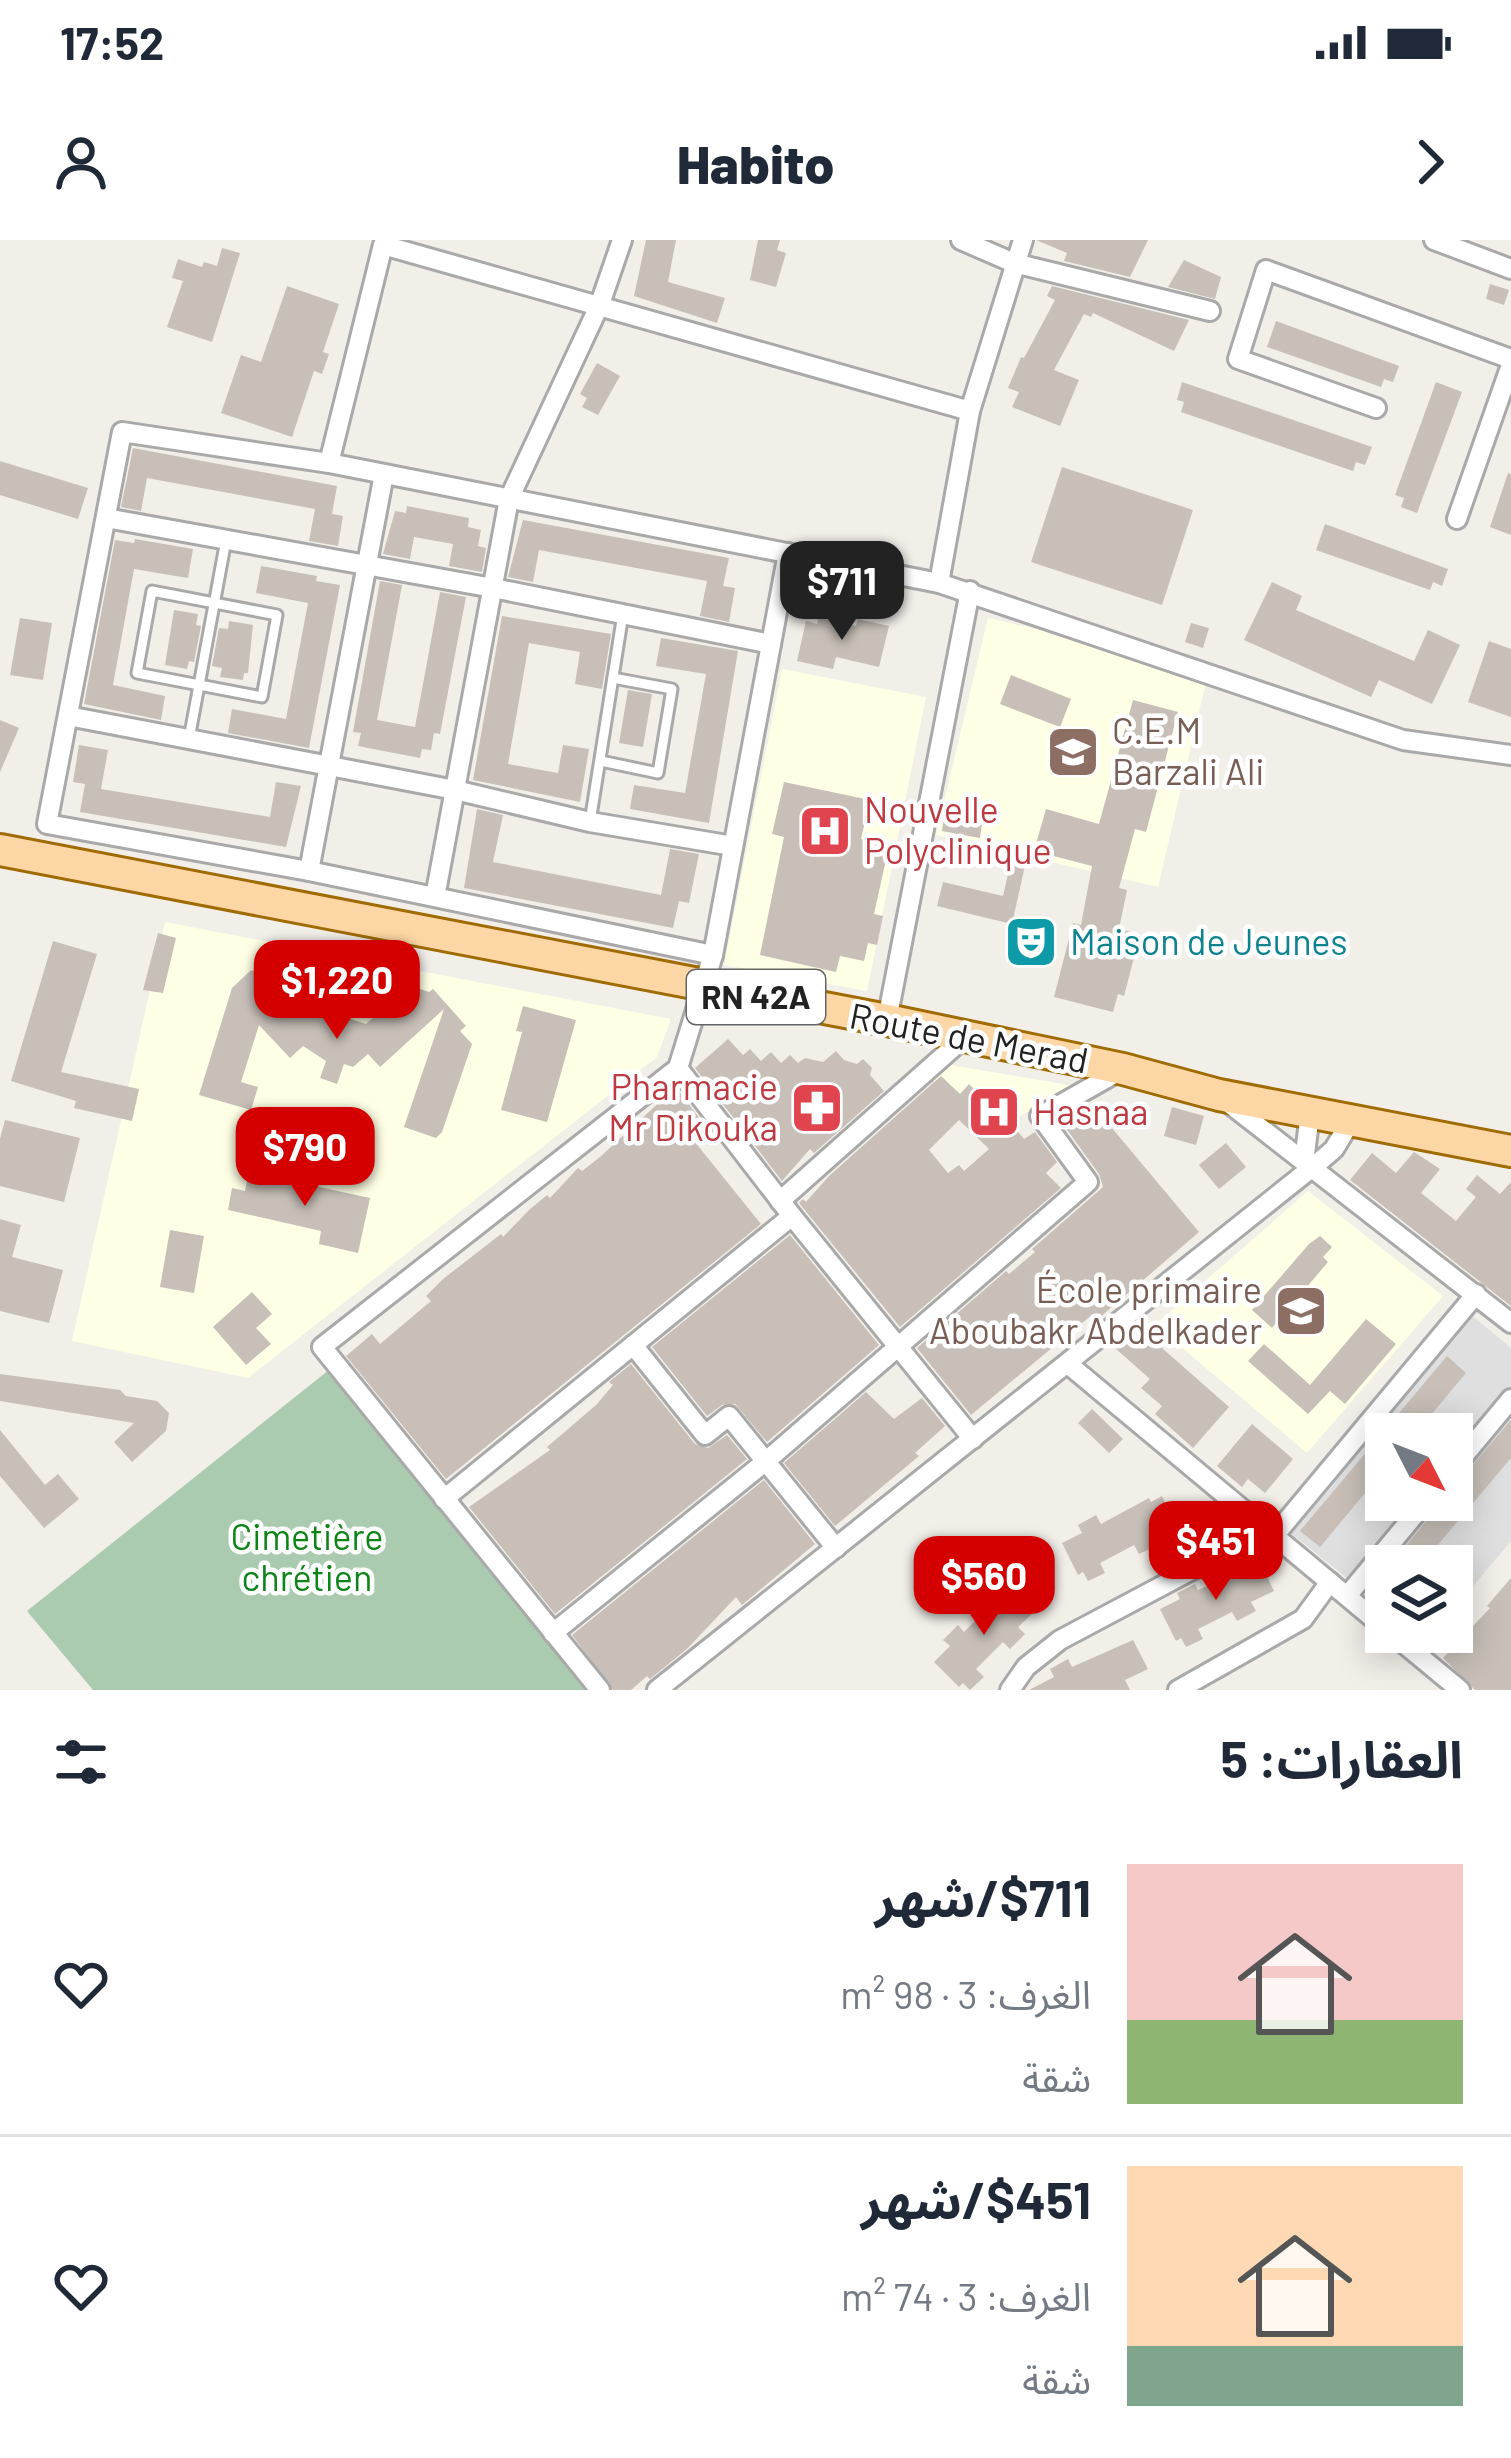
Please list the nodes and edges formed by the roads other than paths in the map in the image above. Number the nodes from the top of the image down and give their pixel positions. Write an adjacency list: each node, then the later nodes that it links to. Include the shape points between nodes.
1 (622, 240): 7 (street)
2 (961, 240): 5 (street)
3 (1023, 240): 5 (street)
4 (1434, 240): 6 (street)
5 (1014, 263): 8 (street); 11 (street)
6 (1511, 269)
7 (600, 304): 11 (street); 12 (street, via 383,245); 14 (street)
8 (1210, 311)
9 (1511, 362): 10 (street, via 1266,270 1238,359); 16 (street)
10 (1376, 409)
11 (970, 411): 20 (street)
12 (329, 463): 13 (street); 15 (street, via 122,432)
13 (384, 474): 14 (street); 19 (street)
14 (509, 499): 18 (street); 21 (street)
15 (106, 518): 17 (street); 28 (street)
16 (1457, 519)
17 (226, 540): 19 (street); 23 (lane)
18 (788, 553): 20 (street); 25 (street)
19 (367, 566): 21 (street); 32 (street)
20 (938, 583): 22 (street)
21 (493, 588): 24 (street); 33 (street)
22 (970, 591): 30 (street, via 1403,740); 41 (street)
23 (214, 603): 27 (lane); 27 (lane, via 278,615 262,697); 27 (lane, via 152,591 136,673)
24 (623, 614): 25 (street); 26 (lane)
25 (771, 644): 35 (street)
26 (614, 678): 31 (lane); 31 (lane, via 672,689 658,773)
27 (200, 685): 29 (lane)
28 (68, 716): 29 (street); 37 (street, via 47,824)
29 (189, 739): 32 (street)
30 (1511, 755)
31 (601, 761): 34 (lane)
32 (328, 766): 33 (street); 37 (street)
33 (455, 790): 34 (street); 38 (street)
34 (590, 822): 35 (street)
35 (733, 846): 39 (street)
36 (0, 850): 40 (main road, Route de Merad / RN 42A)
37 (309, 871): 38 (street)
38 (435, 897): 39 (street)
39 (712, 955): 40 (street)
40 (705, 988): 41 (main road, Route de Merad / RN 42A); 43 (street)
41 (887, 1020): 42 (main road, Route de Merad / RN 42A)
42 (966, 1036): 44 (main road, Route de Merad / RN 42A); 50 (street)
43 (678, 1068): 50 (street); 60 (street, via 322,1347)
44 (1123, 1069): 45 (main road, Route de Merad / RN 42A); 54 (street, via 1040,1116 1088,1182)
45 (1219, 1095): 46 (main road, Route de Merad / RN 42A); 49 (street)
46 (1310, 1113): 47 (main road, Route de Merad / RN 42A); 49 (street)
47 (1351, 1121): 48 (main road, Route de Merad / RN 42A); 49 (street, via 1334,1149)
48 (1511, 1151)
49 (1310, 1166): 51 (street); 55 (street)
50 (786, 1209): 53 (street); 54 (street)
51 (1476, 1294): 52 (street); 62 (street)
52 (1511, 1323)
53 (633, 1345): 59 (street, via 705,1435 729,1416); 60 (street)
54 (897, 1346): 57 (street); 59 (street)
55 (1067, 1364): 57 (street); 62 (street)
56 (1511, 1399): 58 (street)
57 (973, 1439): 63 (street)
58 (1473, 1445)
59 (765, 1462): 63 (street); 67 (street)
60 (443, 1499): 67 (street)
61 (1410, 1521): 65 (street)
62 (1271, 1533): 64 (street); 71 (street, via 1060,1640)
63 (836, 1548): 70 (street)
64 (1330, 1582): 65 (street); 72 (street, via 1303,1619)
65 (1347, 1596): 66 (street)
66 (1365, 1611)
67 (553, 1633): 69 (street)
68 (1416, 1653): 73 (street)
69 (600, 1690)
70 (657, 1690)
71 (1010, 1690)
72 (1178, 1690)
73 (1460, 1690)

